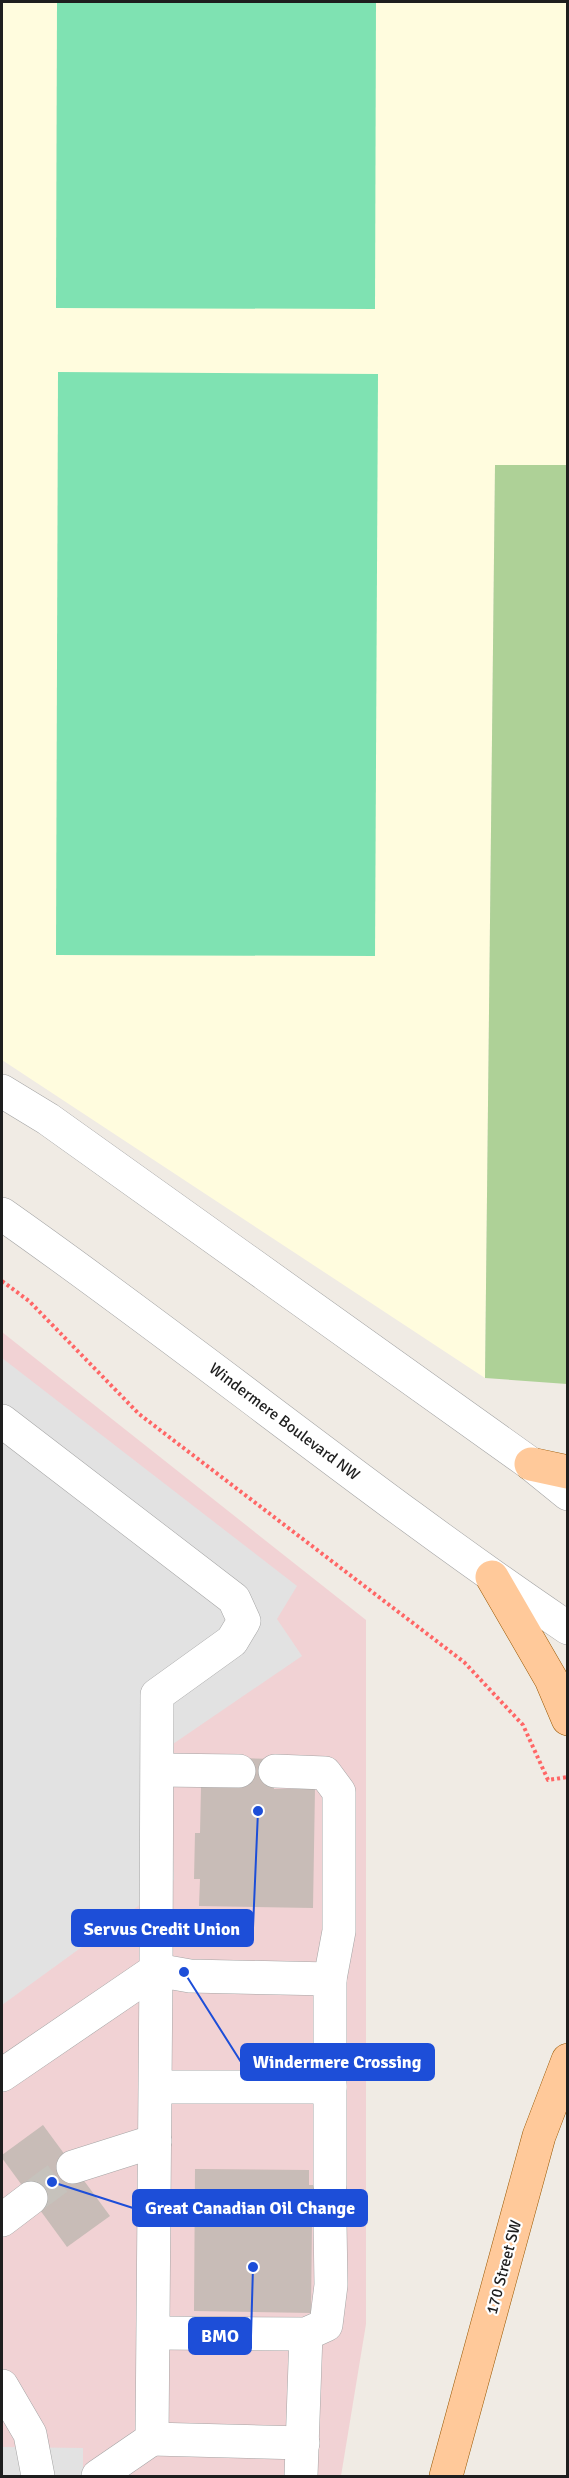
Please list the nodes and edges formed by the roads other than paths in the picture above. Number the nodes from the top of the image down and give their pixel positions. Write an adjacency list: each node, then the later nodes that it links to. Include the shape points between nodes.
1 (2, 1091): 4 (street, via 48,1119)
2 (2, 1214): 7 (street, Windermere Boulevard NW, via 110,1290)
3 (2, 1422): 10 (street, via 234,1599 241,1614 244,1621 232,1641 157,1695)
4 (531, 1464): 5 (main road); 6 (street)
5 (567, 1472)
6 (567, 1494)
7 (492, 1577): 8 (street, Windermere Boulevard NW); 9 (main road, via 551,1679)
8 (567, 1628)
9 (567, 1719)
10 (159, 1770): 11 (street); 13 (street)
11 (239, 1771)
12 (275, 1771): 14 (street, via 325,1773 339,1792 339,1931)
13 (156, 1970): 14 (street, via 190,1976); 16 (street); 17 (street)
14 (330, 1979): 18 (street)
15 (567, 2060): 33 (main road, 170 Street SW, via 539,2136)
16 (2, 2075)
17 (156, 2087): 18 (street); 19 (street)
18 (330, 2087): 21 (street)
19 (155, 2141): 20 (street); 25 (street)
20 (73, 2167)
21 (330, 2185)
22 (31, 2198): 23 (street)
23 (2, 2220)
24 (330, 2223): 26 (street, via 331,2284 326,2325)
25 (155, 2333): 26 (street); 28 (street)
26 (306, 2334): 29 (street)
27 (2, 2386): 30 (street, via 30,2434)
28 (152, 2439): 29 (street); 31 (street)
29 (303, 2443): 32 (street)
30 (38, 2476)
31 (98, 2476)
32 (301, 2476)
33 (446, 2476)

